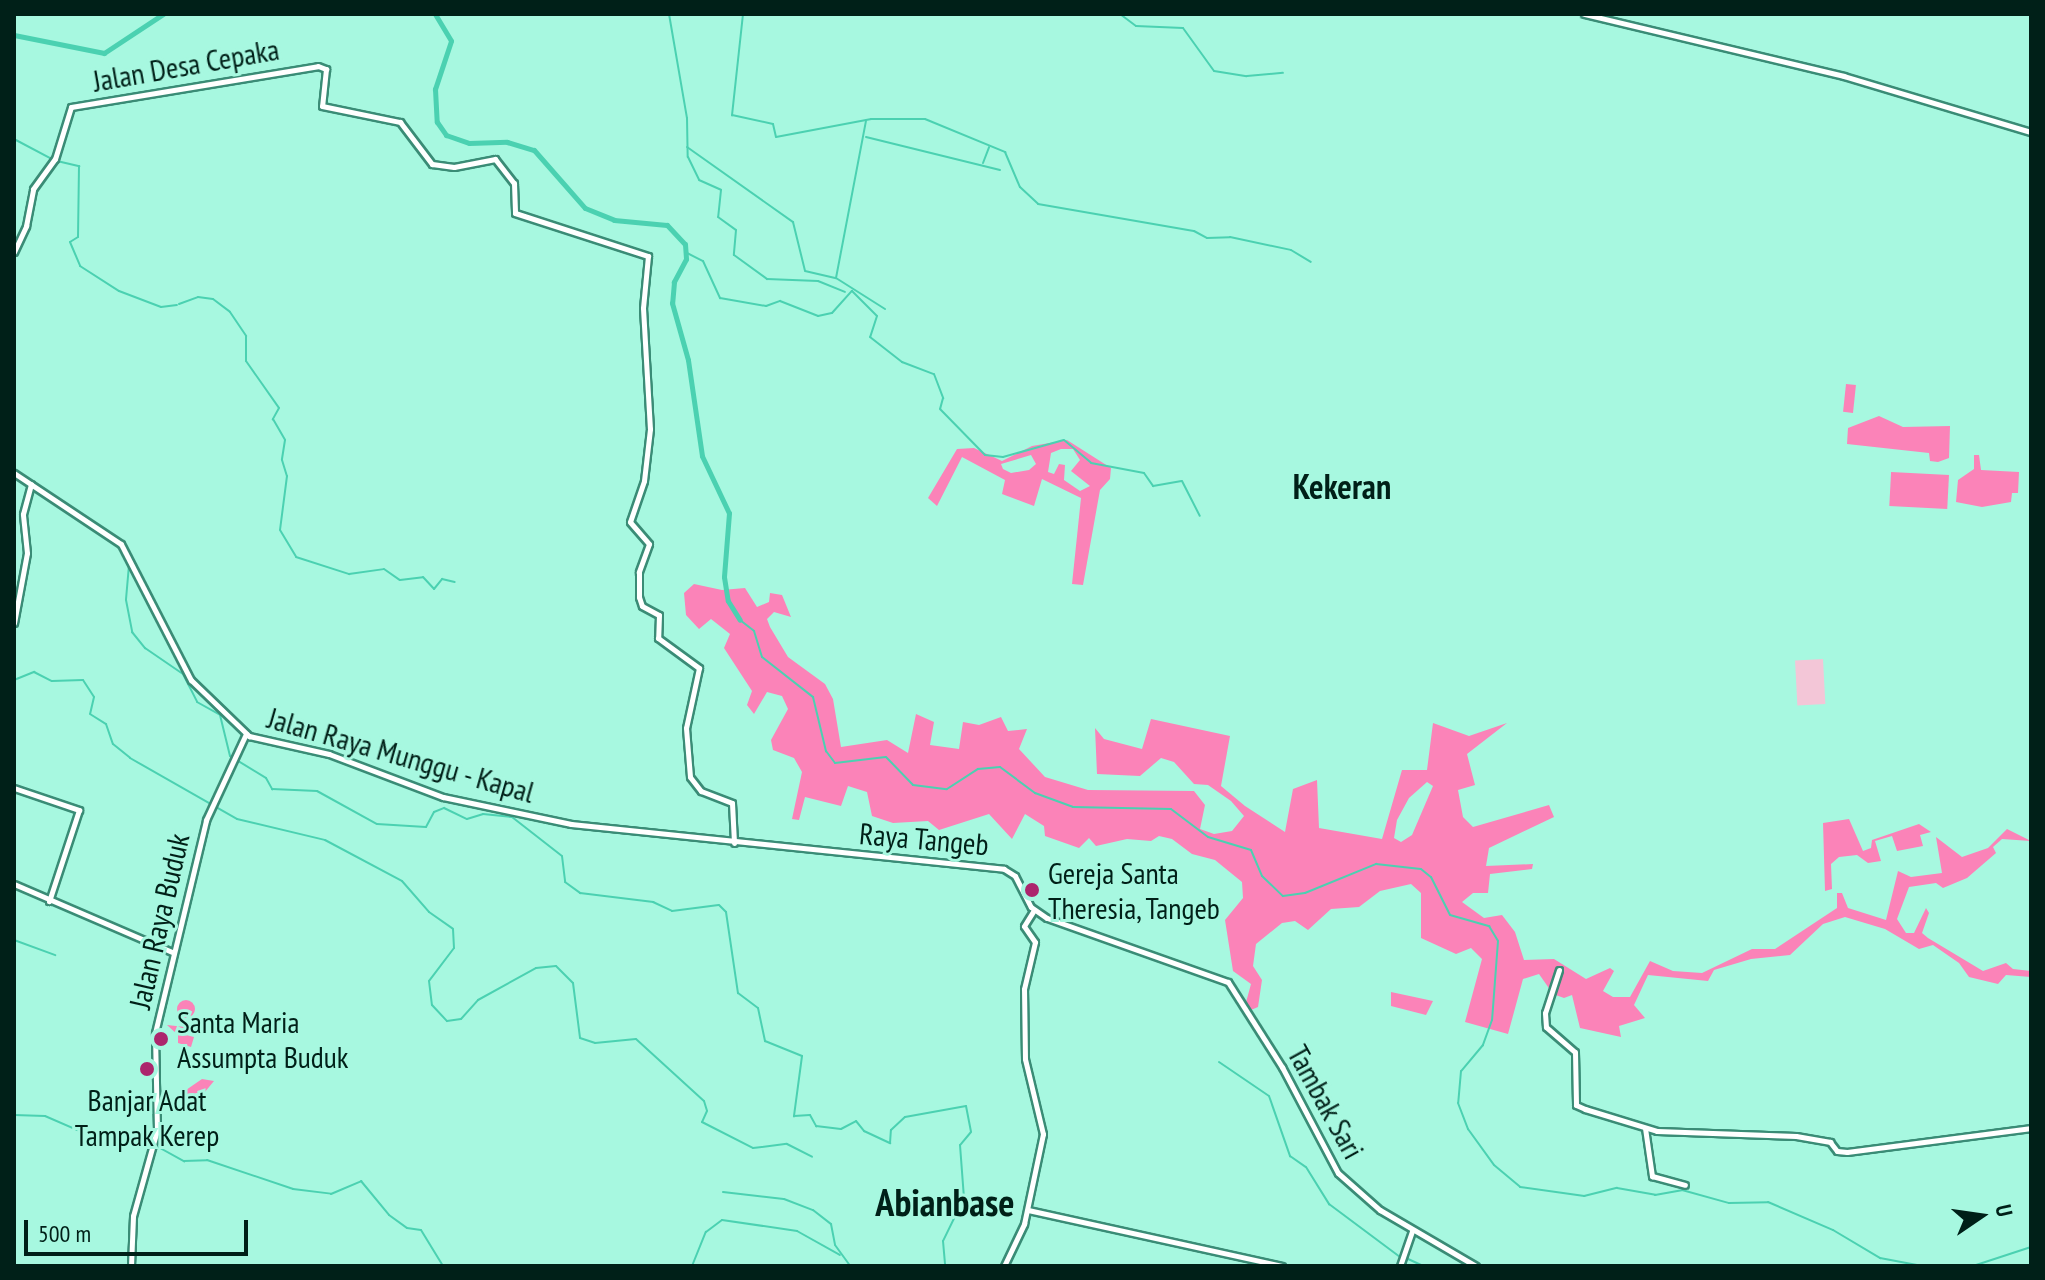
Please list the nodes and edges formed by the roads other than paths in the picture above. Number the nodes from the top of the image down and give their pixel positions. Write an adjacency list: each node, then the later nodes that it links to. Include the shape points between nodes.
1 (1584, 14): 2 (street, via 1844,76)
2 (2031, 132)
3 (14, 252): 10 (street, Jalan Desa Cepaka, via 33,189 54,161 71,107 258,73 325,68 322,106 399,121 432,164 454,167 495,159 514,183 515,213 650,259 643,311 650,429 644,479 630,522 649,544 639,572 639,597 643,607 659,615 658,638 699,668 686,728 690,776 701,791 732,803)
4 (14, 473): 5 (street, Jalan Raya Munggu - Kapal)
5 (31, 484): 6 (street, via 23,514 27,553); 7 (street, Jalan Raya Munggu - Kapal, via 121,544 191,680)
6 (14, 623)
7 (246, 734): 9 (street, Jalan Raya Munggu - Kapal, via 329,754 452,799 579,825); 14 (street, Jalan Raya Buduk, via 208,815)
8 (14, 788): 12 (street, via 79,810)
9 (710, 841): 10 (street, Raya Tangeb)
10 (734, 843): 13 (street, Raya Tangeb, via 1004,869 1015,876)
11 (14, 884): 12 (street)
12 (49, 901): 14 (street)
13 (1034, 910): 19 (street, via 1024,928 1035,942 1024,989 1025,1064 1043,1134); 20 (street, Tambak Sari, via 1228,982 1331,1164 1363,1198)
14 (174, 953): 22 (street, Jalan Raya Buduk, via 152,1051 157,1130 133,1216)
15 (1559, 970): 16 (street, via 1545,1013 1546,1027 1575,1052 1576,1105)
16 (1645, 1128): 17 (street, via 1796,1136 1830,1142 1837,1151 1847,1152); 18 (street, via 1652,1176)
17 (2031, 1128)
18 (1685, 1185)
19 (1028, 1210): 23 (street); 24 (street)
20 (1412, 1231): 21 (street); 25 (street, Tambak Sari)
21 (1402, 1260)
22 (131, 1266)
23 (1004, 1266)
24 (1282, 1266)
25 (1476, 1266)

